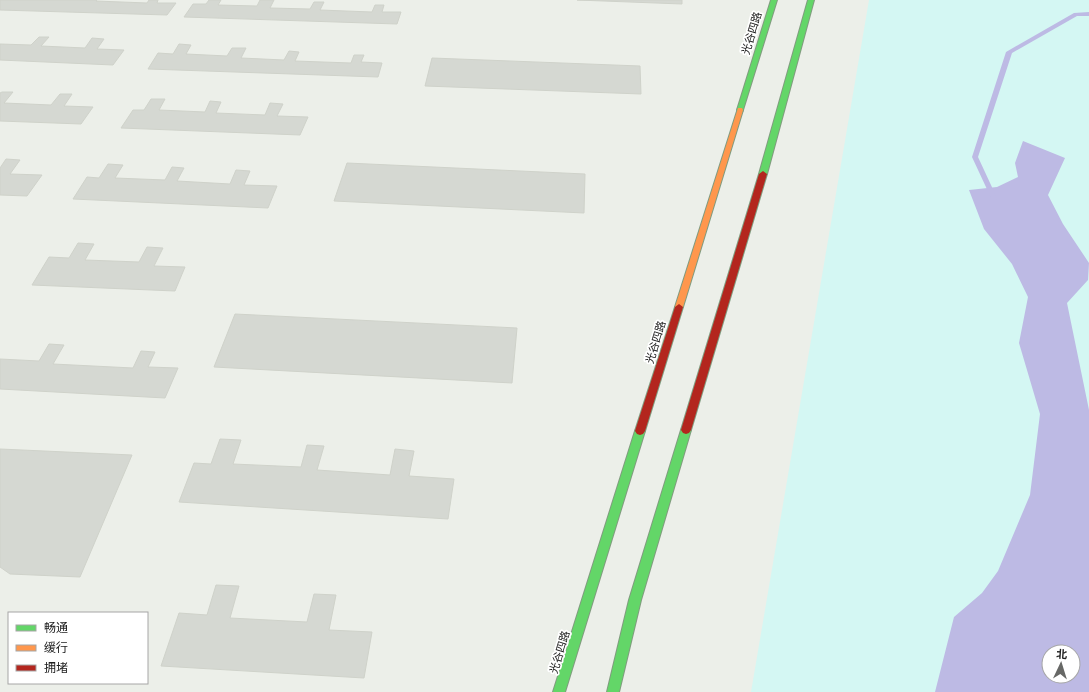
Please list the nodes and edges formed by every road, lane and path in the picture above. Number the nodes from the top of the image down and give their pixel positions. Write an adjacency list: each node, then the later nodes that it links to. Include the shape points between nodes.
1 (774, 0): 3 (main road, 光谷四路)
2 (811, 0): 4 (main road, via 771,149 634,600)
3 (559, 692)
4 (613, 692)

